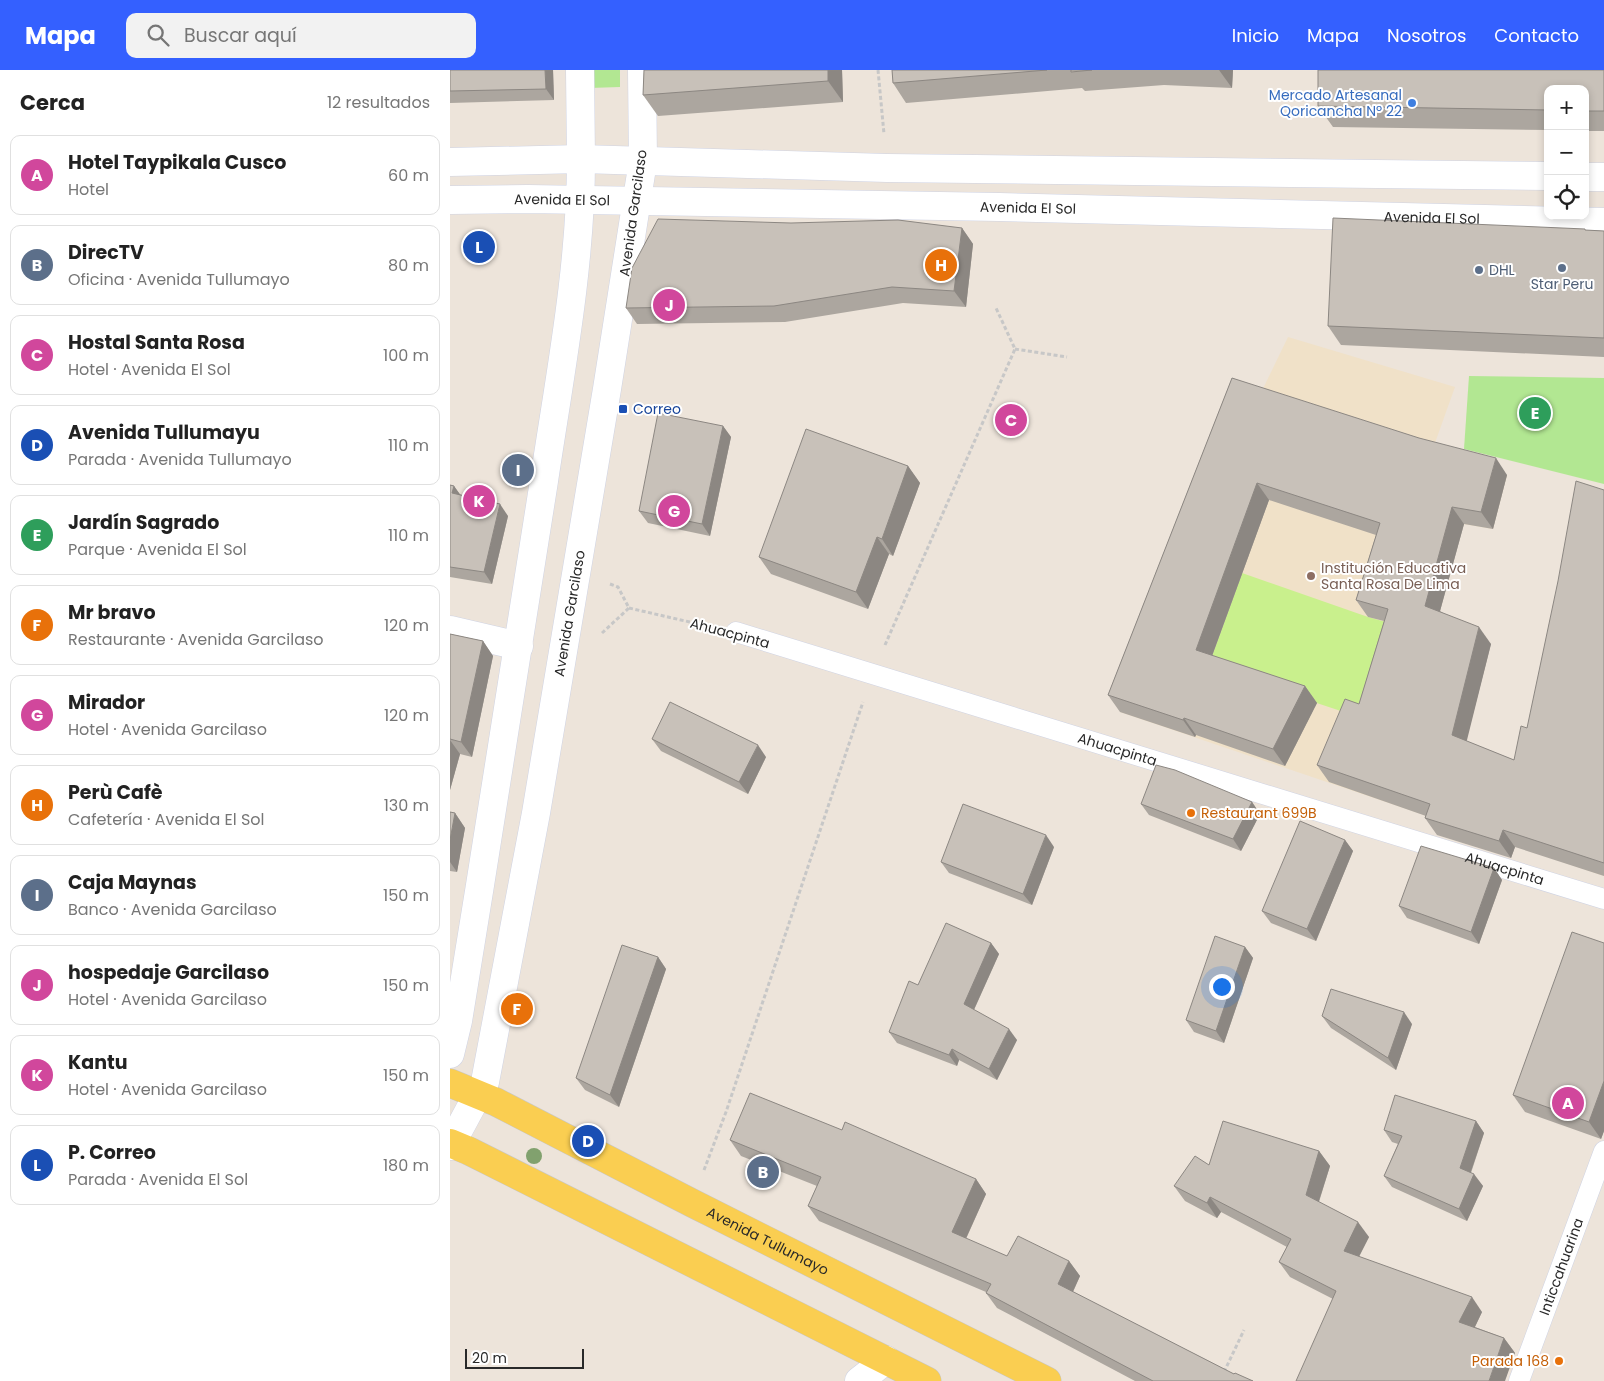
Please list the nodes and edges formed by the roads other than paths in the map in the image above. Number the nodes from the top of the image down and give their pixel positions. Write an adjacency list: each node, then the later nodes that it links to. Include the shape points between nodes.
1 (580, 70): 3 (street)
2 (642, 70): 4 (street, Avenida Garcilaso)
3 (581, 160): 4 (street); 5 (street); 10 (street)
4 (643, 161): 6 (street, via 887,168); 11 (street, Avenida Garcilaso)
5 (450, 162)
6 (1544, 176)
7 (1589, 176): 8 (street)
8 (1604, 177)
9 (450, 200): 10 (street, Avenida El Sol)
10 (581, 200): 11 (street, Avenida El Sol); 15 (street, via 574,280)
11 (637, 202): 12 (street, Avenida El Sol); 19 (street, Avenida Garcilaso, via 536,813)
12 (1604, 222)
13 (450, 630): 15 (street)
14 (736, 632): 16 (lane, Ahuacpinta)
15 (519, 646): 17 (street)
16 (1604, 899)
17 (450, 1054)
18 (450, 1083): 19 (main road, Avenida Tullumayo)
19 (483, 1097): 20 (street, Avenida Garcilaso); 25 (main road, Avenida Tullumayo)
20 (455, 1146): 22 (main road)
21 (1604, 1151): 26 (lane, Inticcahuarina)
22 (886, 1360): 23 (street); 24 (main road)
23 (859, 1381)
24 (927, 1381)
25 (1047, 1381)
26 (1520, 1381)

